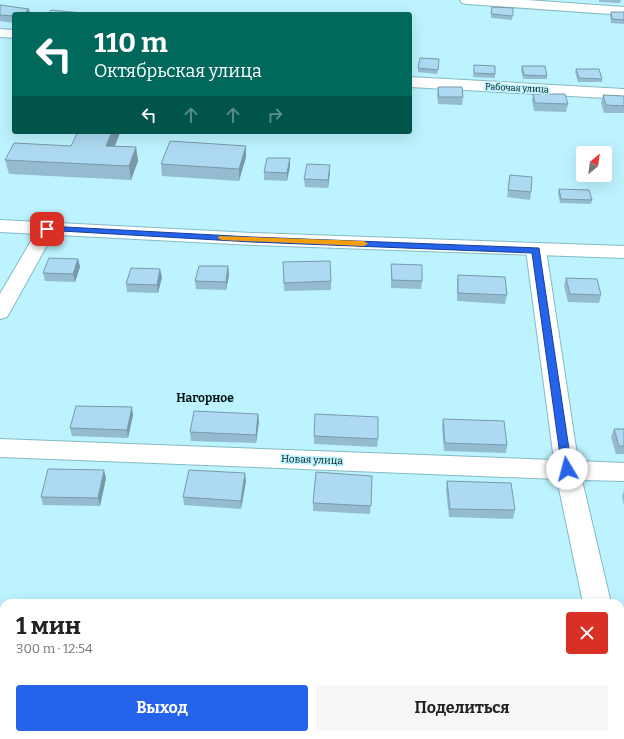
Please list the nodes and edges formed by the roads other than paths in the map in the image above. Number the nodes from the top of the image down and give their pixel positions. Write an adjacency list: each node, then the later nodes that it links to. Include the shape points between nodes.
1 (467, 0): 2 (street)
2 (624, 11)
3 (0, 33): 4 (street)
4 (12, 34)
5 (412, 82): 6 (street, Рабочая улица)
6 (624, 94)
7 (0, 226): 8 (street)
8 (47, 229): 9 (street); 11 (street)
9 (536, 250): 10 (street); 13 (street)
10 (624, 252)
11 (0, 312)
12 (0, 448): 13 (street, Новая улица)
13 (567, 469): 14 (street, Новая улица); 15 (street)
14 (624, 472)
15 (596, 599)

